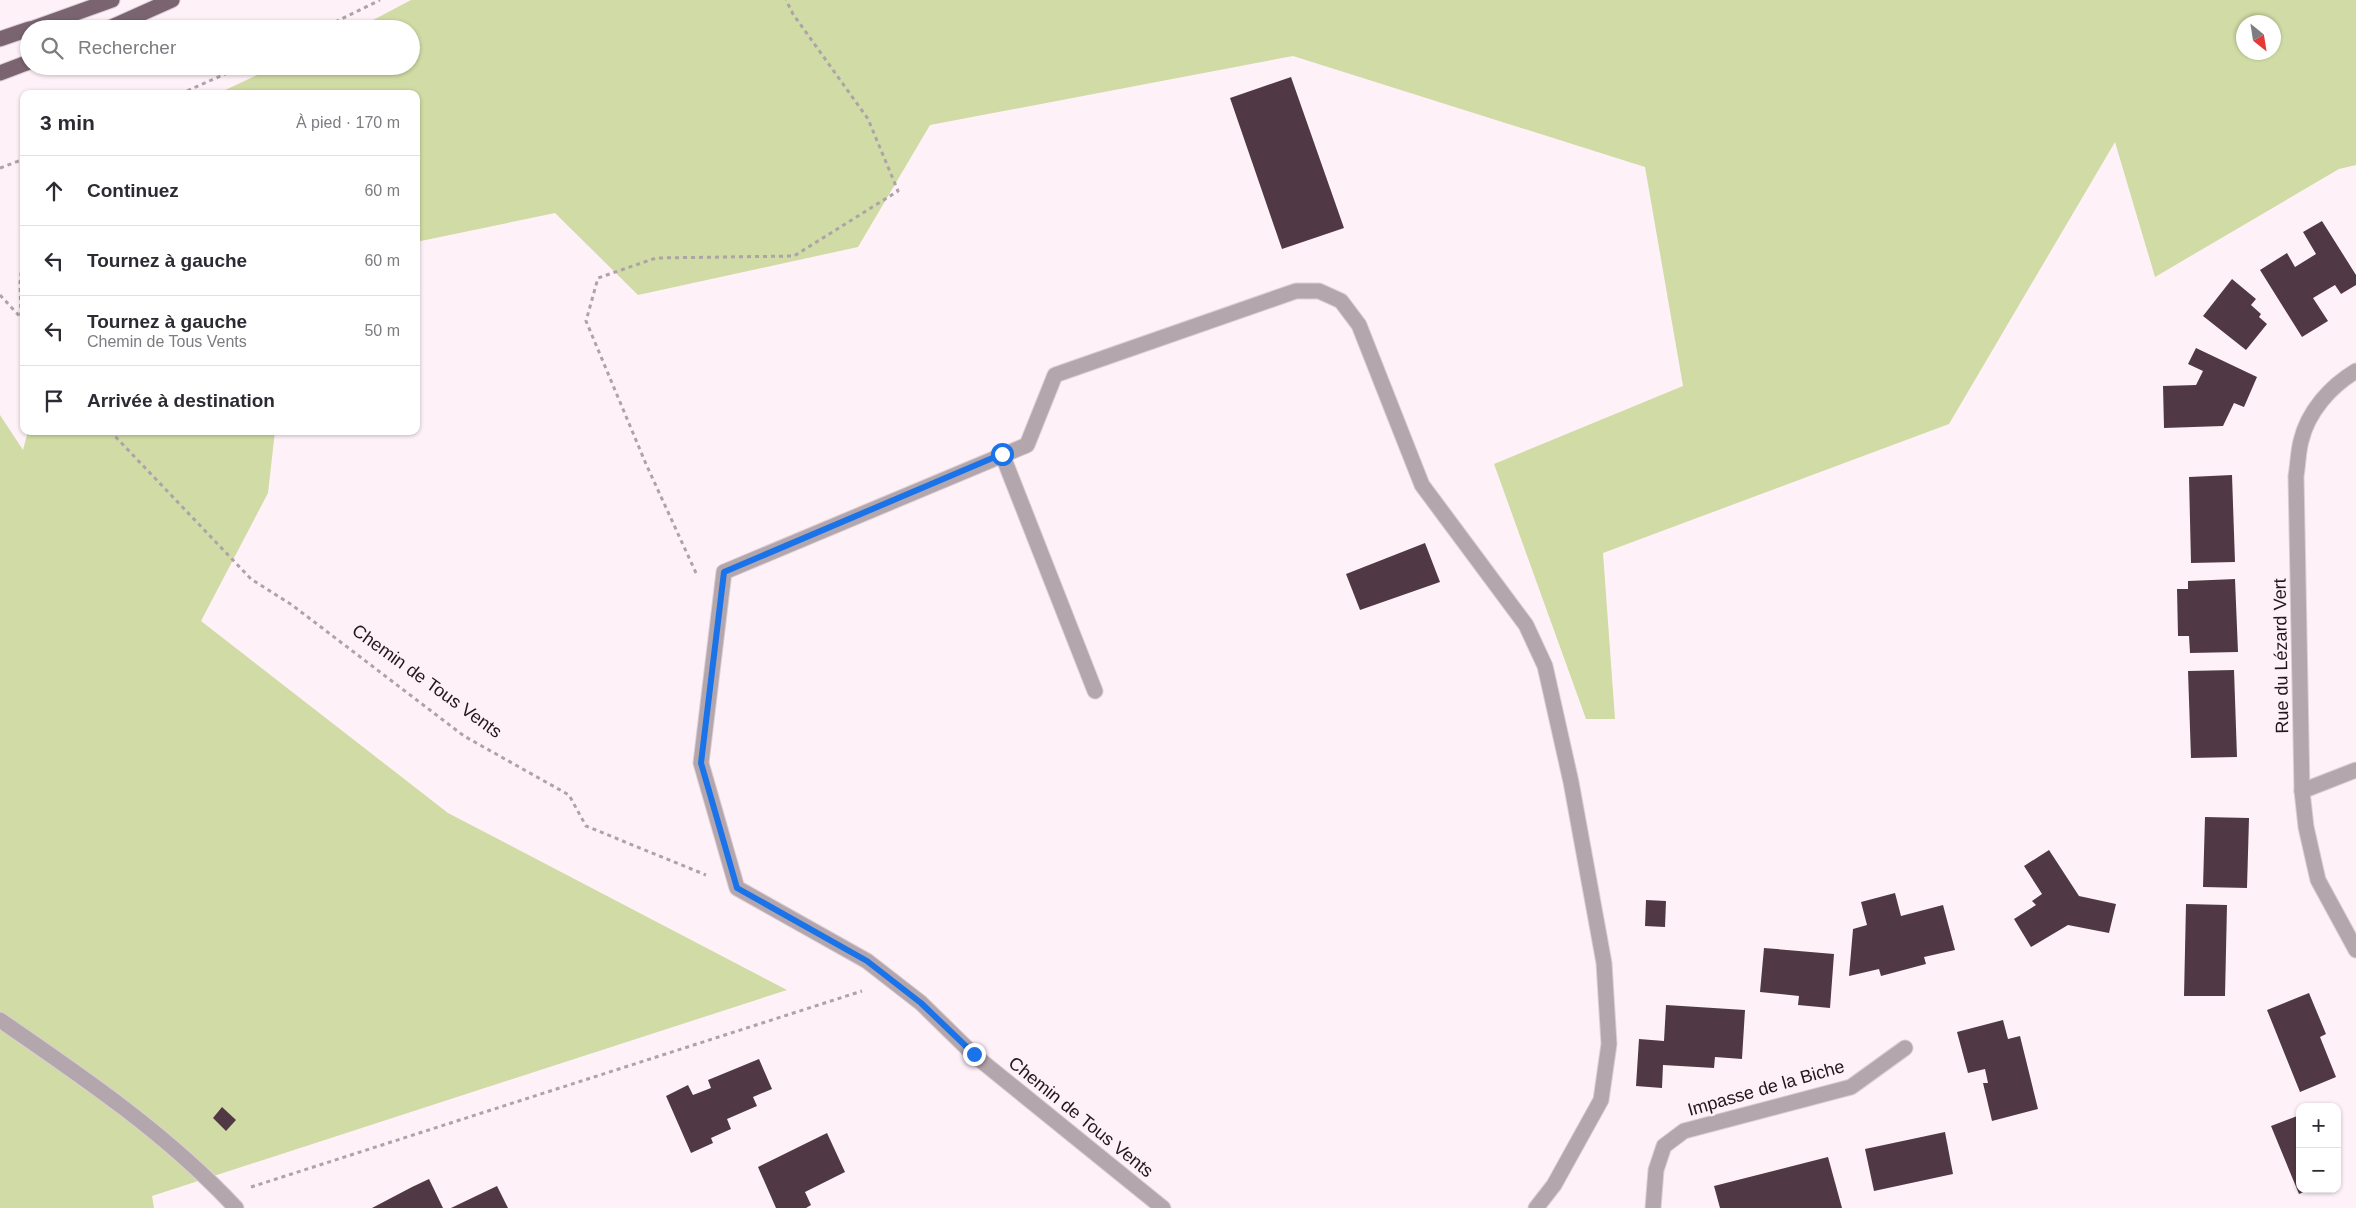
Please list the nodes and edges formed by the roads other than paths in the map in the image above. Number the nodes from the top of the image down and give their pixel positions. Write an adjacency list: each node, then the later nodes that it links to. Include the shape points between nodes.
1 (112, 0): 3 (main road)
2 (172, 0): 4 (main road)
3 (55, 20)
4 (128, 20)
5 (20, 32): 6 (main road)
6 (0, 39)
7 (20, 65): 8 (main road)
8 (0, 73)
9 (2356, 371): 13 (street, Rue du Lézard Vert, via 2319,401 2301,440 2296,476)
10 (1002, 454): 11 (street); 18 (street, Chemin de Tous Vents, via 724,572 701,763 737,888 867,961 921,1003 974,1054); 19 (street, via 1027,445 1054,376 1296,290 1319,290 1340,301 1359,324 1422,485 1526,625 1546,666 1571,782 1604,963 1609,1044 1601,1100 1554,1185)
11 (1094, 691)
12 (2356, 770): 13 (street)
13 (2302, 791): 14 (street, Rue du Lézard Vert, via 2318,880)
14 (2356, 950)
15 (0, 1020): 17 (street, via 142,1122 191,1162)
16 (1905, 1048): 20 (street, Impasse de la Biche, via 1851,1087 1684,1131 1664,1146 1656,1170)
17 (236, 1208)
18 (1163, 1208)
19 (1536, 1208)
20 (1653, 1208)

